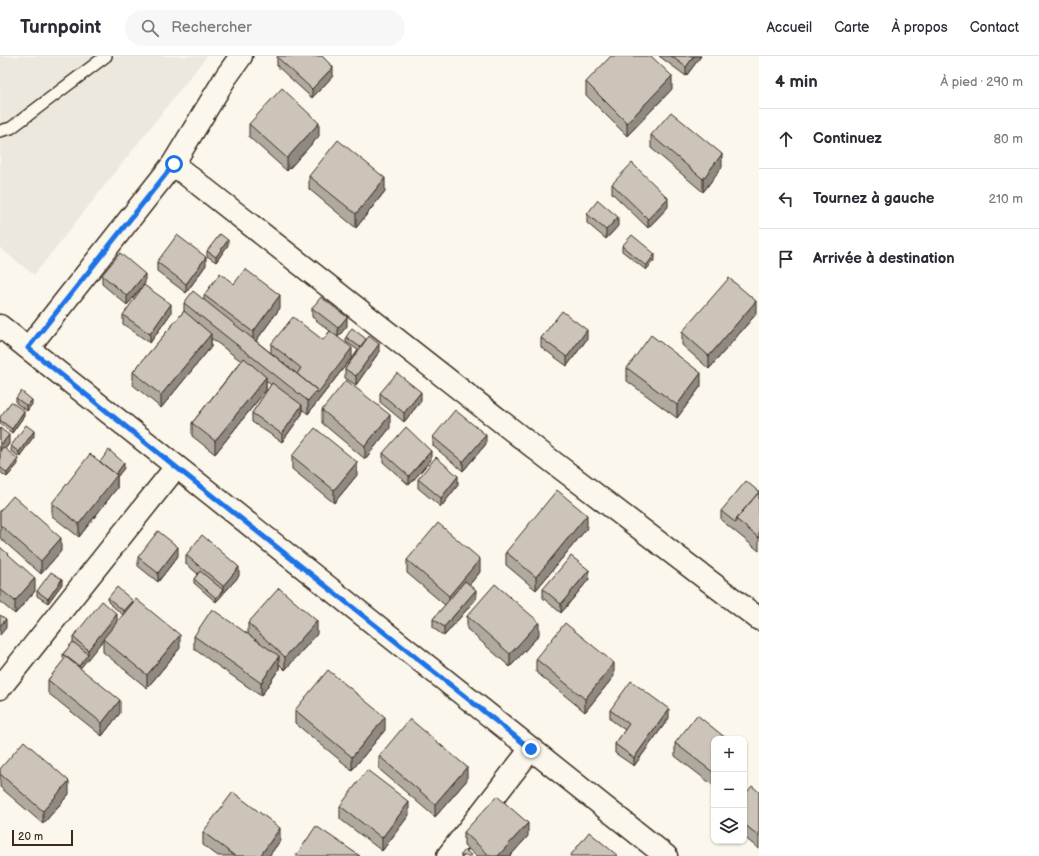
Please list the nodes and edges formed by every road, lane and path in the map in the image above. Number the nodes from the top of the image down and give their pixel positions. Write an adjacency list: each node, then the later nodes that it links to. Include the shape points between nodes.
1 (106, 56): 3 (lane, via 10,128)
2 (241, 56): 4 (street)
3 (0, 131)
4 (174, 164): 6 (street); 8 (street, via 545,456)
5 (0, 326): 6 (street)
6 (28, 348): 7 (street)
7 (176, 467): 9 (street); 10 (street)
8 (759, 619)
9 (0, 688)
10 (531, 749): 11 (street); 12 (street)
11 (448, 856)
12 (666, 856)

